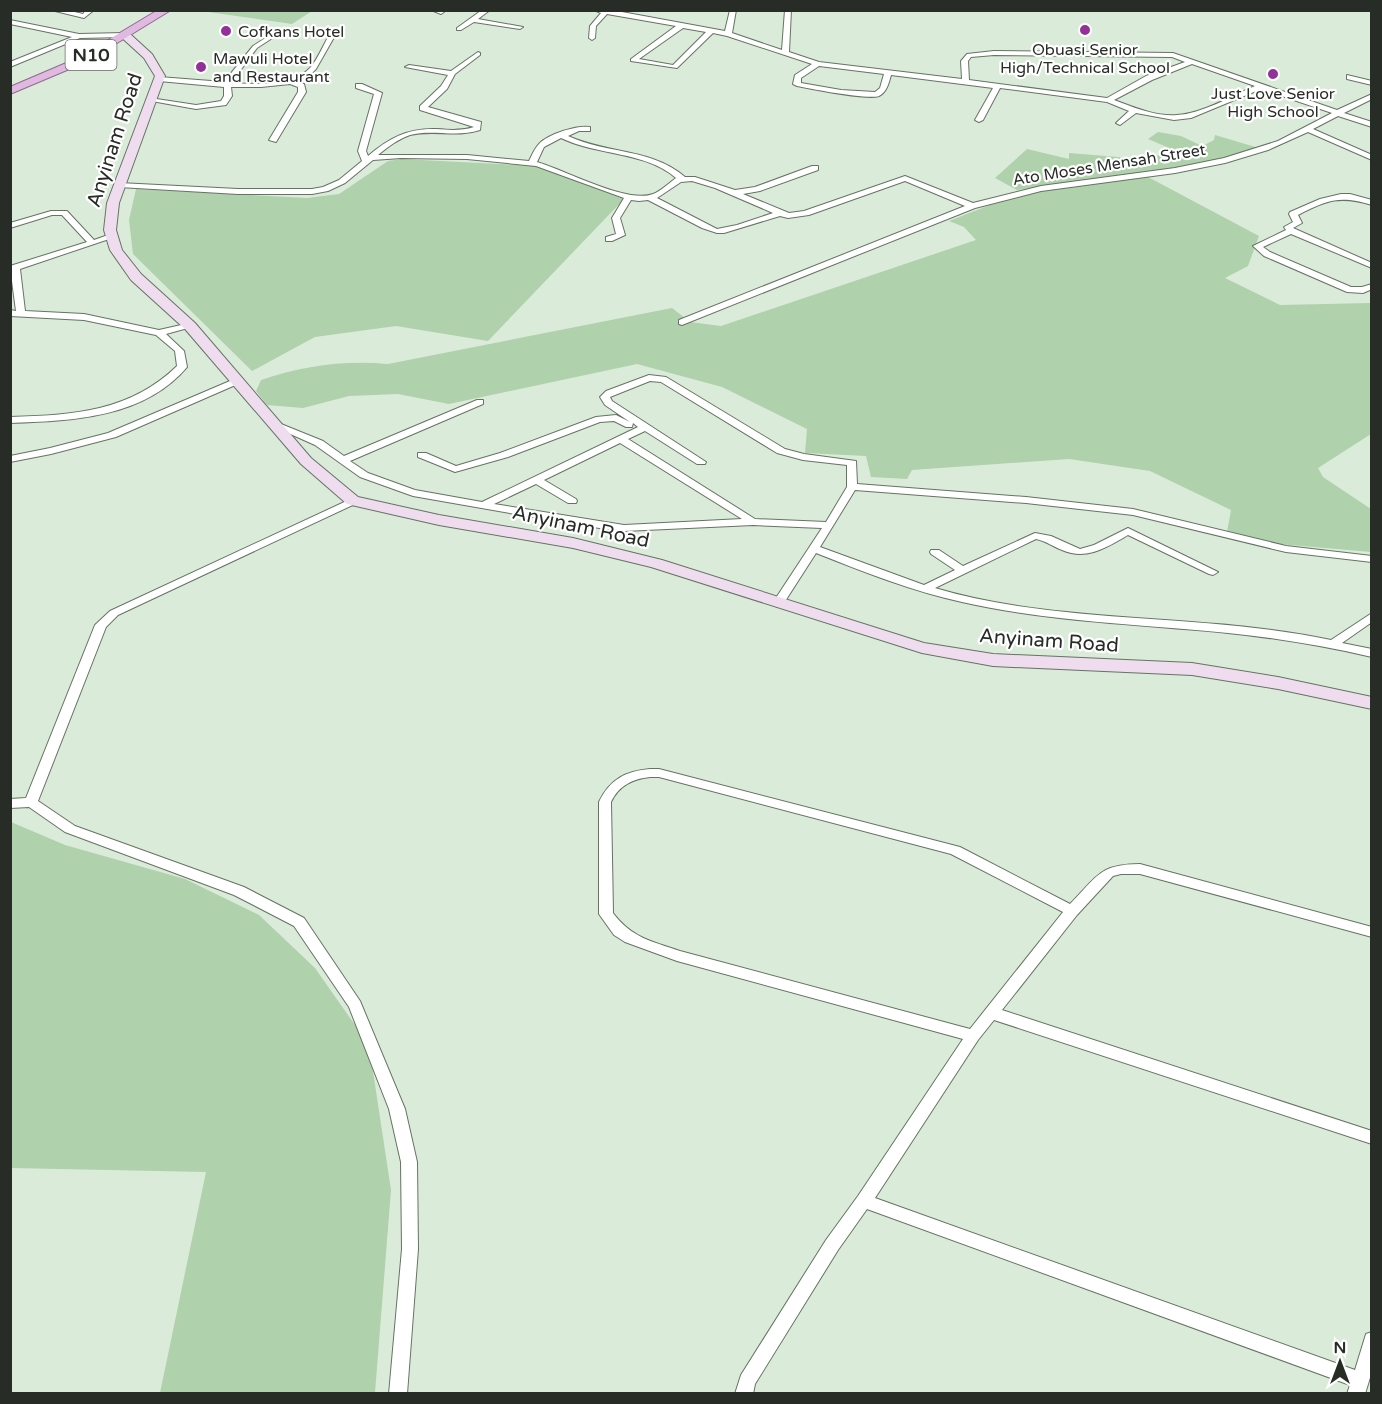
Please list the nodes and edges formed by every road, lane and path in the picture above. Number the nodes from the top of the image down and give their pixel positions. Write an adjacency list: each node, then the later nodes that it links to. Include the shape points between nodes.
1 (54, 10): 2 (street, via 84,16)
2 (91, 10)
3 (166, 10): 17 (main road, N10)
4 (487, 10): 8 (street)
5 (733, 10): 16 (street)
6 (788, 10): 21 (street)
7 (601, 11): 10 (street); 19 (street)
8 (473, 20): 11 (street); 12 (street)
9 (10, 21): 18 (street)
10 (681, 26): 13 (street); 13 (street, via 632,60 675,67)
11 (520, 27)
12 (459, 29)
13 (711, 31): 16 (street)
14 (278, 32): 34 (street, via 255,47)
15 (334, 32): 32 (street, via 310,72)
16 (728, 34): 21 (street)
17 (125, 35): 18 (street); 31 (street, Anyinam Road, via 148,56 159,72); 39 (main road, N10, via 67,68)
18 (80, 36): 23 (street)
19 (592, 38)
20 (478, 54): 28 (street)
21 (784, 54): 25 (street)
22 (10, 58): 23 (street)
23 (21, 61): 26 (street)
24 (1193, 61): 33 (street, via 1158,53 981,53 965,57); 38 (street); 42 (street)
25 (818, 64): 29 (street); 29 (street, via 798,77 797,84 877,94)
26 (10, 65)
27 (409, 67): 28 (street)
28 (452, 73): 52 (street, via 424,109 474,123 477,128 414,132 400,136)
29 (888, 73): 33 (street)
30 (1350, 77): 35 (street)
31 (159, 79): 34 (street); 41 (street, Anyinam Road)
32 (292, 82): 34 (street); 51 (street, via 301,86 302,92)
33 (966, 82): 37 (street)
34 (227, 83): 41 (street, via 227,99 216,106)
35 (1371, 83)
36 (359, 86): 55 (street, via 378,93 362,152)
37 (998, 86): 42 (street); 45 (street)
38 (1259, 87): 43 (street, via 1183,118); 44 (street)
39 (10, 91)
40 (1371, 96): 44 (street, Ato Moses Mensah Street)
41 (150, 100): 59 (street, Anyinam Road)
42 (1108, 100): 43 (street)
43 (1134, 110): 46 (street)
44 (1335, 112): 47 (street); 49 (street, Ato Moses Mensah Street)
45 (979, 120)
46 (1120, 123)
47 (1371, 125)
48 (587, 129): 50 (street)
49 (1308, 130): 54 (street); 64 (street, Ato Moses Mensah Street, via 1251,153 1210,164 1014,193)
50 (561, 135): 56 (street, via 543,142); 58 (street, via 609,152 660,163)
51 (273, 140)
52 (382, 149): 53 (street); 55 (street)
53 (401, 156): 55 (street); 56 (street, via 472,157)
54 (1371, 158)
55 (370, 161): 59 (street, via 334,186 311,191)
56 (532, 164): 61 (street)
57 (815, 168): 60 (street)
58 (682, 179): 60 (street, via 705,182); 62 (street)
59 (119, 185): 68 (street, Anyinam Road, via 110,221)
60 (734, 193): 65 (street)
61 (628, 198): 62 (street); 69 (street, via 616,218 622,233)
62 (650, 198): 65 (street, via 704,228 717,231)
63 (1371, 203): 67 (street, via 1340,195 1293,214 1298,223 1288,228)
64 (972, 206): 65 (street, via 905,178 798,216); 76 (street, Ato Moses Mensah Street)
65 (780, 213)
66 (10, 226): 70 (street, via 51,213 64,213)
67 (1290, 231): 71 (street); 73 (street, via 1259,244 1258,248 1350,290)
68 (111, 237): 70 (street); 77 (street, Anyinam Road, via 123,261)
69 (609, 239)
70 (93, 243): 72 (street)
71 (1371, 266)
72 (13, 268): 74 (street)
73 (1371, 286)
74 (21, 312): 75 (street); 78 (street, via 84,317)
75 (10, 313)
76 (682, 322)
77 (190, 326): 78 (street); 79 (street, Anyinam Road)
78 (159, 333): 81 (street, via 183,356 182,367 163,385 126,404 77,416)
79 (237, 381): 82 (street, Anyinam Road); 86 (street, via 112,435)
80 (480, 402): 87 (street)
81 (10, 420)
82 (271, 423): 87 (street, via 311,439); 91 (street, Anyinam Road, via 312,466)
83 (642, 429): 84 (street); 85 (street, via 616,418 598,419 455,469); 88 (street); 90 (street, via 605,398 650,378 661,378 781,451 852,463)
84 (621, 439): 89 (street); 95 (street)
85 (422, 455)
86 (10, 459)
87 (343, 460): 93 (street, via 379,482 413,493)
88 (701, 462)
89 (536, 479): 92 (street); 93 (street)
90 (852, 487): 94 (street); 96 (street)
91 (354, 501): 104 (street, Anyinam Road, via 656,563); 109 (street, via 114,613 101,625)
92 (572, 501)
93 (486, 504): 95 (street, via 624,528)
94 (1133, 512): 97 (street); 100 (street, via 1286,549)
95 (753, 522): 96 (street)
96 (829, 525): 98 (street)
97 (1128, 531): 101 (street, via 1083,552 1035,536); 102 (street)
98 (815, 549): 103 (street); 104 (street)
99 (935, 552): 101 (street)
100 (1371, 559)
101 (962, 570): 103 (street)
102 (1213, 572)
103 (924, 589): 106 (street, via 1018,609 1250,631)
104 (777, 604): 108 (street, Anyinam Road, via 922,648 993,660 1192,669)
105 (1370, 618): 106 (street)
106 (1333, 644): 107 (street)
107 (1371, 653)
108 (1371, 703)
109 (31, 802): 110 (street); 119 (street, via 70,829 239,891 299,922 355,1005 397,1109 409,1162 410,1250)
110 (10, 804)
111 (1072, 911): 112 (street, via 1108,873 1140,869); 113 (street); 114 (street, via 955,850 740,793 647,772 618,781 609,791 606,914 619,931 677,956)
112 (1371, 932)
113 (992, 1013): 114 (street); 115 (street)
114 (973, 1036): 116 (street)
115 (1371, 1138)
116 (864, 1201): 118 (street); 120 (street, via 747,1381)
117 (1371, 1340): 118 (street)
118 (1358, 1387)
119 (398, 1394)
120 (744, 1394)

